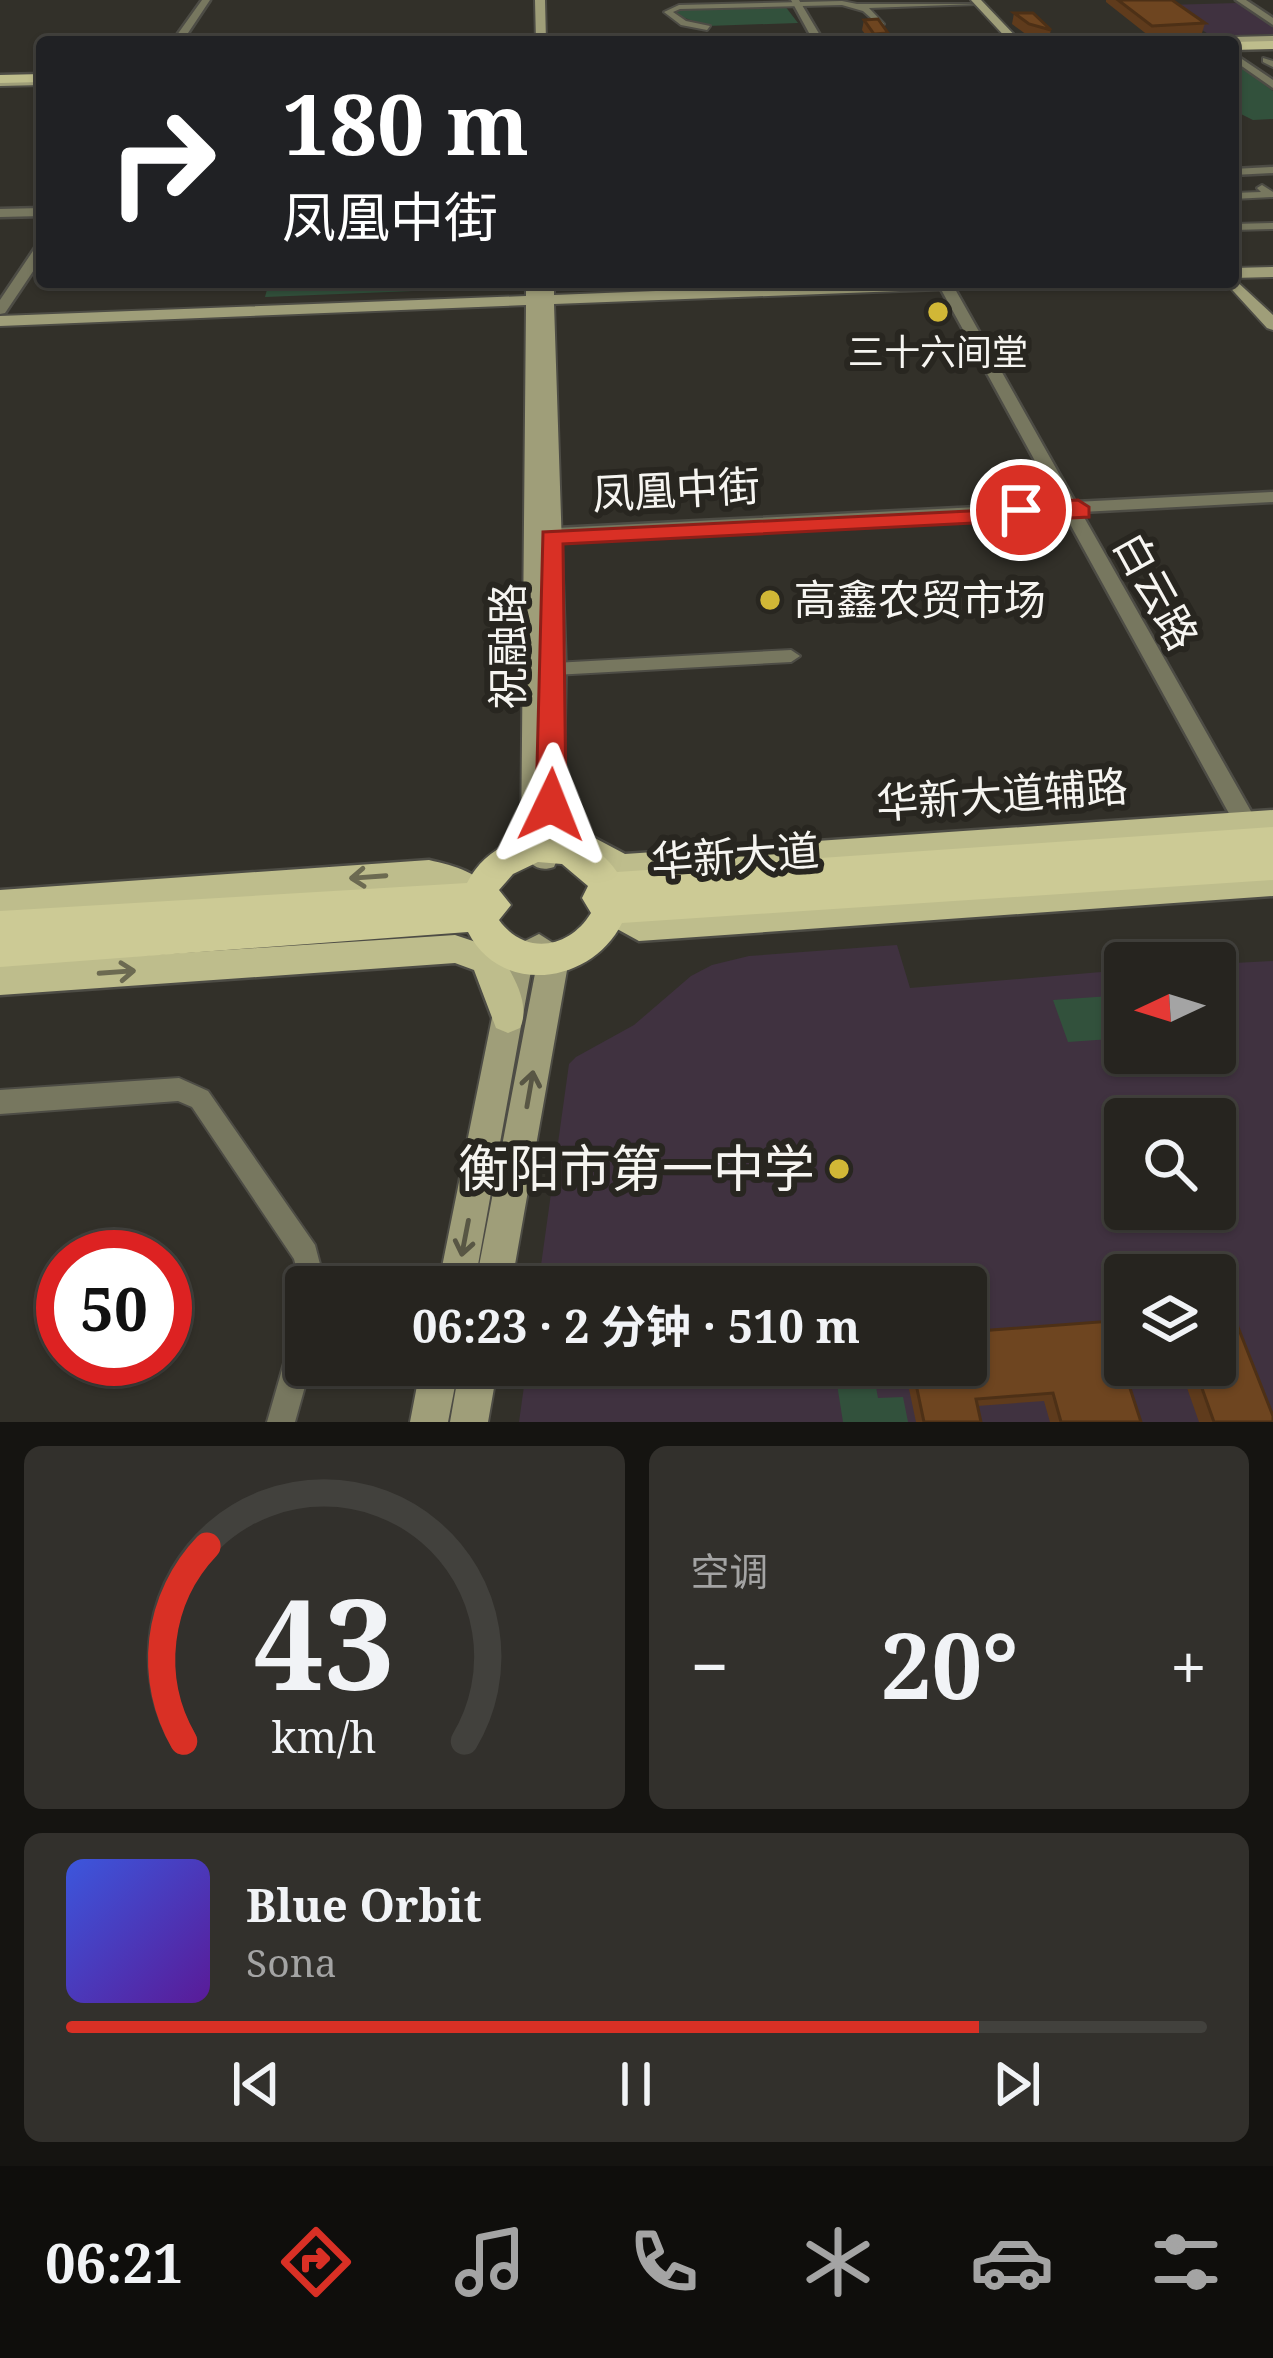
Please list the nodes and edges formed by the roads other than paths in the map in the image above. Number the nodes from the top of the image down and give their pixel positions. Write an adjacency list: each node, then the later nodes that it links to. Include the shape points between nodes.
1 (208, 0): 10 (street)
2 (537, 0): 11 (main road)
3 (1240, 0): 7 (street)
4 (973, 1): 6 (street); 13 (main road)
5 (794, 2): 6 (street); 9 (street, via 668,12); 12 (street)
6 (860, 6): 8 (street)
7 (1273, 22)
8 (880, 24)
9 (707, 28)
10 (184, 36)
11 (537, 36)
12 (813, 36)
13 (1006, 36)
14 (1239, 48): 16 (main road)
15 (1239, 48): 16 (main road)
16 (1272, 50)
17 (1239, 53): 20 (street)
18 (36, 77): 19 (main road)
19 (0, 78)
20 (1273, 85)
21 (1273, 170): 22 (street)
22 (1255, 171): 23 (street); 24 (street)
23 (1239, 172)
24 (1268, 187): 25 (street, via 1270,195)
25 (1242, 198): 28 (street)
26 (36, 211): 27 (street)
27 (0, 212)
28 (1273, 224): 29 (street)
29 (1239, 225)
30 (1239, 228): 31 (street)
31 (1250, 237)
32 (36, 246): 41 (street)
33 (36, 258): 43 (street)
34 (1273, 270): 35 (main road)
35 (1239, 273)
36 (1239, 280): 42 (main road)
37 (1239, 282): 44 (main road)
38 (743, 288): 40 (main road)
39 (949, 288): 46 (street, 白云路)
40 (540, 293): 43 (main road); 47 (main road, 祝融路)
41 (0, 298)
42 (1273, 314)
43 (0, 316)
44 (1273, 325)
45 (1273, 499): 46 (street, 凤凰中街)
46 (1074, 510): 47 (street, 凤凰中街); 51 (street, 白云路)
47 (546, 535): 49 (main road, 祝融路); 52 (main road, 祝融路)
48 (791, 656): 49 (street)
49 (554, 669): 50 (main road, 祝融路)
50 (551, 805): 51 (main road, 华新大道辅路, via 562,835 622,867); 52 (main road, 祝融路)
51 (1266, 849): 53 (highway, 华新大道)
52 (542, 851): 53 (highway, via 587,859); 55 (highway, via 497,865)
53 (606, 898): 59 (highway, via 588,944)
54 (0, 903): 56 (main road)
55 (483, 906): 56 (highway, one-way to 56); 58 (highway); 59 (highway, via 485,934 499,949)
56 (64, 910): 57 (highway)
57 (0, 926)
58 (0, 951)
59 (537, 955): 61 (main road); 65 (main road, one-way to 59)
60 (0, 980): 61 (main road, one-way to 61, via 455,949 484,959)
61 (508, 1016): 64 (main road, one-way to 64)
62 (0, 1102): 63 (street, via 179,1088 200,1099)
63 (309, 1266)
64 (460, 1266)
65 (497, 1266)
66 (291, 1386): 69 (street)
67 (436, 1386): 70 (main road)
68 (475, 1386): 71 (main road)
69 (281, 1422)
70 (430, 1422)
71 (469, 1422)

